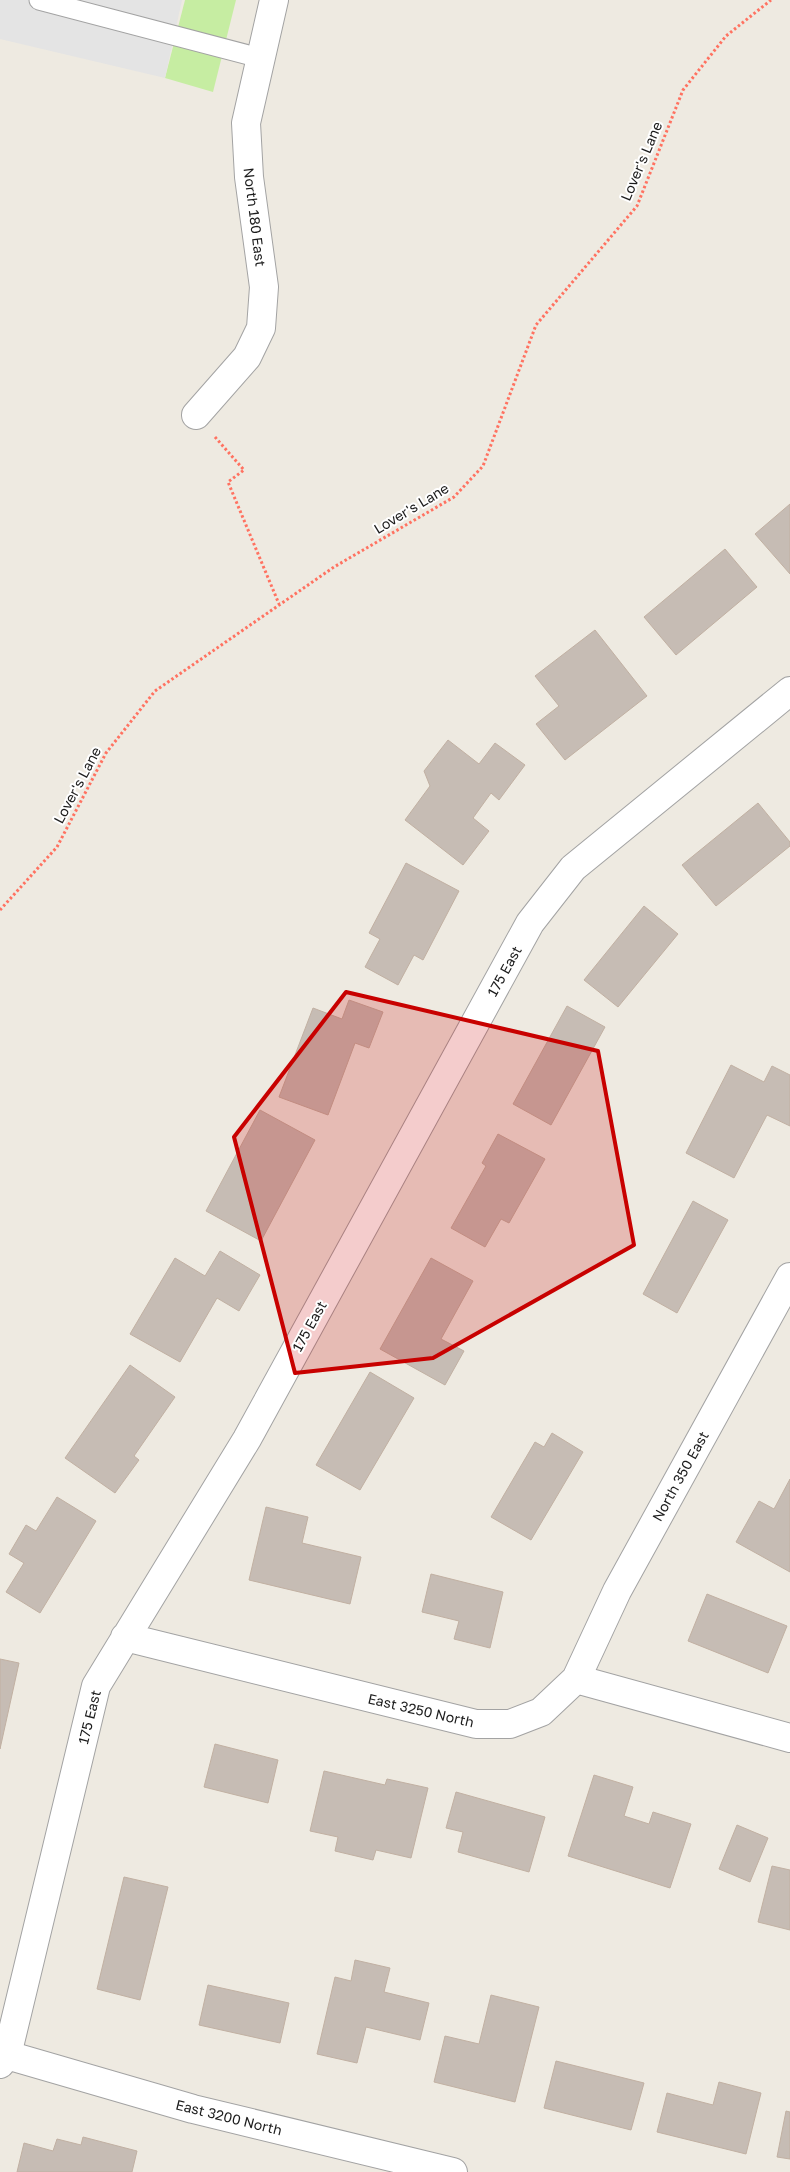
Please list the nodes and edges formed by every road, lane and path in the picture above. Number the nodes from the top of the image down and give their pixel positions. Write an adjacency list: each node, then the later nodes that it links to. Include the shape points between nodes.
1 (39, 0): 4 (lane)
2 (274, 0): 4 (street, North 180 East)
3 (771, 0): 6 (path, Lover's Lane, via 726,36 683,90 637,206 536,324 483,466 454,497 334,567)
4 (260, 58): 5 (street, North 180 East, via 246,123 249,177 264,287 261,328 247,357)
5 (196, 415): 6 (path, via 244,470 228,482)
6 (279, 604): 8 (path, Lover's Lane, via 155,690 106,753 58,847)
7 (790, 692): 10 (street, 175 East, via 573,868 530,923 247,1439)
8 (0, 910)
9 (790, 1277): 11 (street, North 350 East, via 617,1591)
10 (125, 1637): 11 (street, East 3250 North, via 476,1724 510,1724 540,1712); 13 (street, 175 East, via 96,1686)
11 (576, 1679): 12 (street)
12 (790, 1738)
13 (3, 2059): 14 (street, East 3200 North)
14 (453, 2172)

